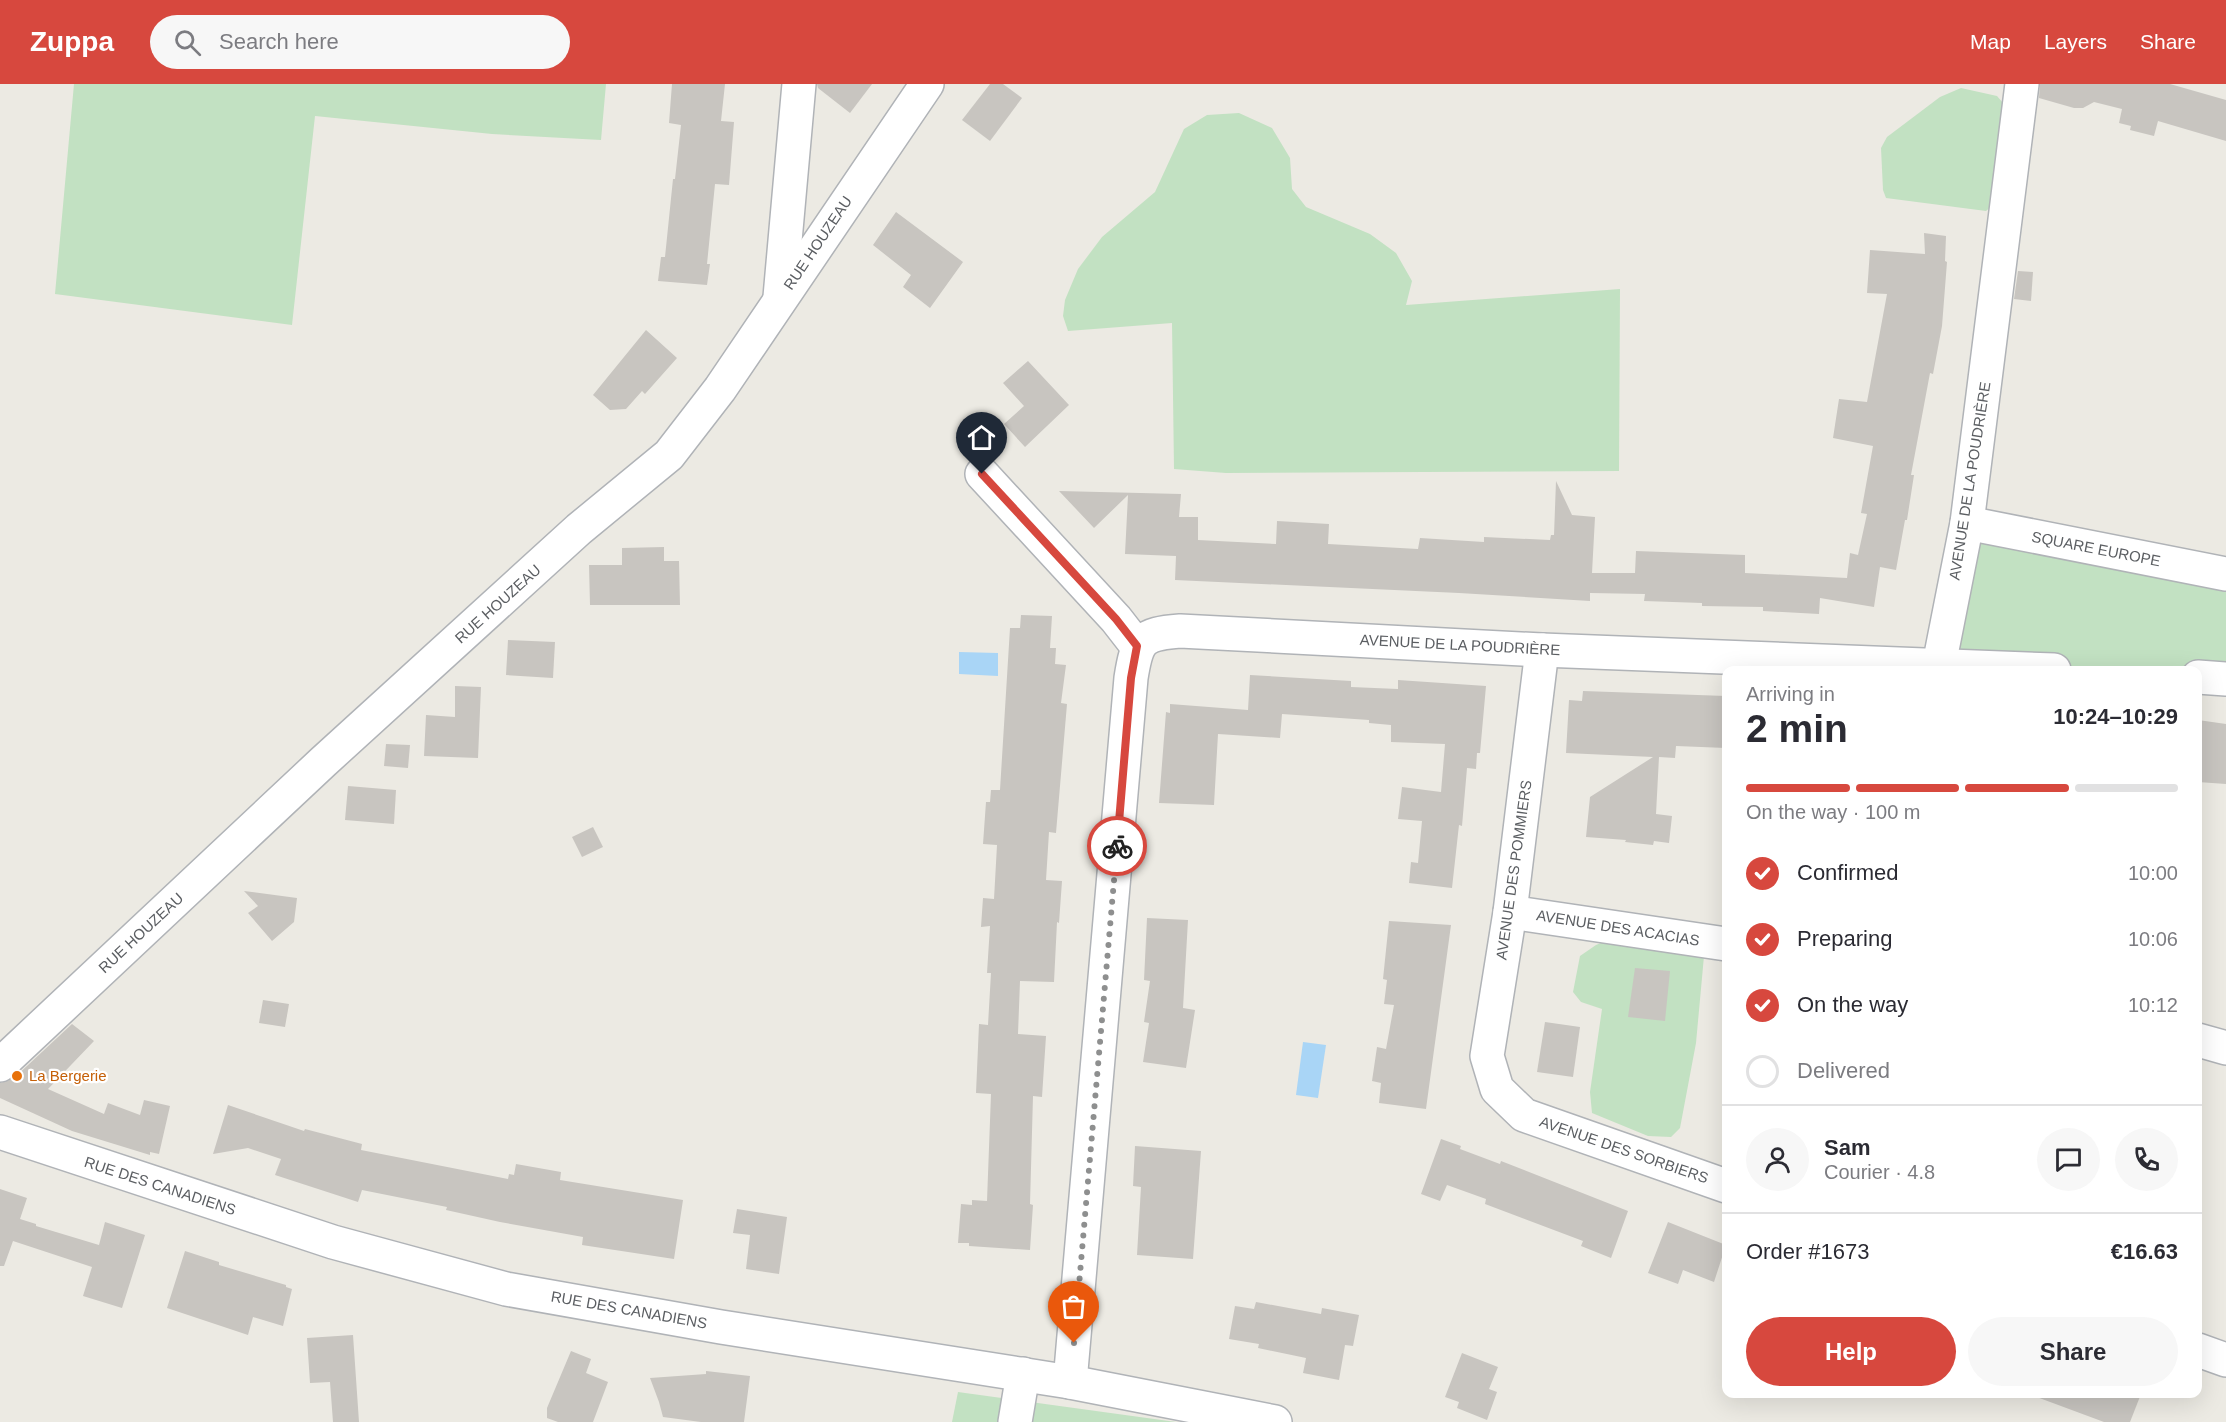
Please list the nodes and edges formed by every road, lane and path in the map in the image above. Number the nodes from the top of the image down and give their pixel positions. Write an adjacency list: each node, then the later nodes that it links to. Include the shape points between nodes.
1 (799, 84): 4 (street)
2 (927, 84): 4 (street, RUE HOUZEAU)
3 (2022, 84): 6 (street, AVENUE DE LA POUDRIÈRE)
4 (780, 298): 18 (street, RUE HOUZEAU, via 720,389 669,455 579,529 323,762)
5 (982, 474): 8 (street)
6 (1967, 524): 7 (street, SQUARE EUROPE); 10 (street, AVENUE DE LA POUDRIÈRE)
7 (2226, 574)
8 (1137, 646): 9 (street, AVENUE DE LA POUDRIÈRE, via 1161,632 1180,631); 25 (street, via 1131,678)
9 (1542, 650): 10 (street, AVENUE DE LA POUDRIÈRE); 14 (street, AVENUE DES POMMIERS)
10 (1939, 665): 11 (street)
11 (1962, 666)
12 (2202, 677): 13 (street)
13 (2226, 679)
14 (1510, 912): 15 (street, AVENUE DES ACACIAS); 19 (street, AVENUE DES POMMIERS, via 1487,1056)
15 (1722, 944)
16 (2202, 1041): 17 (street)
17 (2226, 1048)
18 (0, 1065)
19 (1497, 1089): 21 (street, AVENUE DES SORBIERS, via 1524,1115)
20 (0, 1132): 24 (street, RUE DES CANADIENS, via 333,1242 506,1289)
21 (1722, 1185)
22 (2202, 1351): 23 (street)
23 (2226, 1360)
24 (1023, 1374): 25 (street, RUE DES CANADIENS); 27 (street)
25 (1070, 1382): 26 (street, RUE DES CANADIENS)
26 (1202, 1416): 28 (street, RUE DES CANADIENS)
27 (1015, 1422)
28 (1275, 1422)

